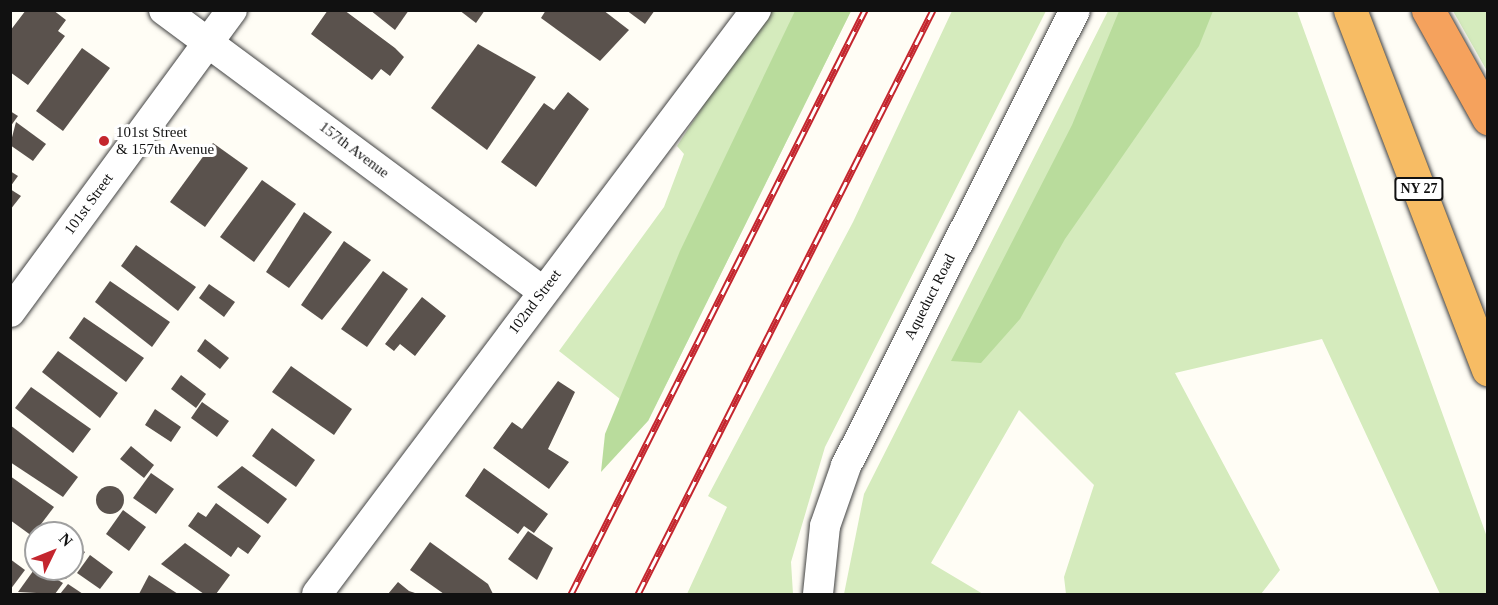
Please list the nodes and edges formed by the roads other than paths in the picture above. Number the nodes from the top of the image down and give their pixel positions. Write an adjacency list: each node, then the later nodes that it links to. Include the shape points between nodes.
1 (164, 10): 7 (street, 157th Avenue)
2 (232, 10): 7 (street, 101st Street)
3 (756, 10): 9 (street, 102nd Street)
4 (1075, 10): 13 (street, Aqueduct Road, via 846,466 825,525)
5 (1350, 10): 11 (highway, NY 27)
6 (1428, 10): 8 (highway)
7 (208, 43): 9 (street, 157th Avenue); 10 (street, 101st Street)
8 (1488, 118)
9 (543, 291): 12 (street, 102nd Street)
10 (10, 312)
11 (1488, 369)
12 (317, 594)
13 (818, 594)

